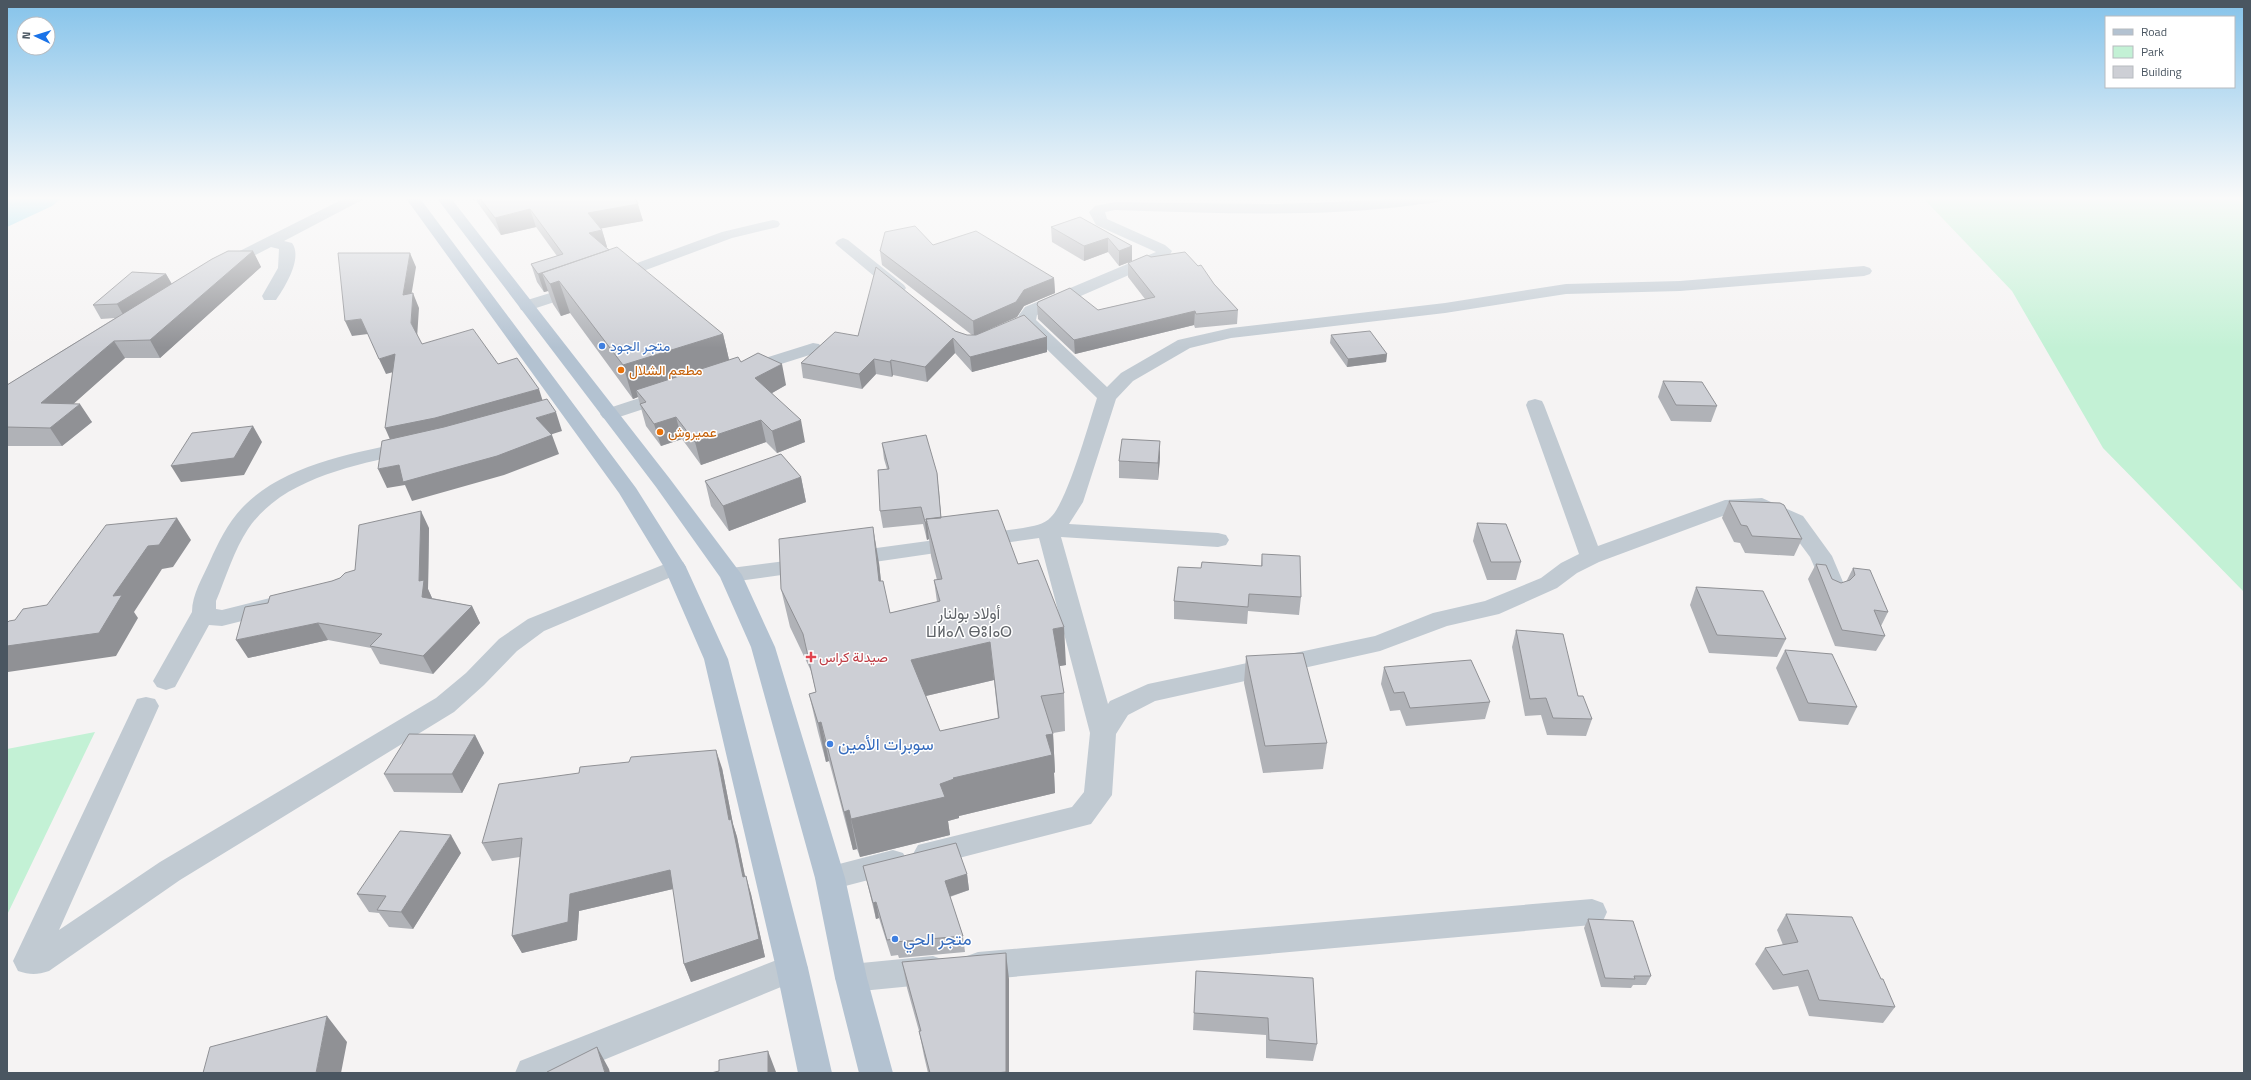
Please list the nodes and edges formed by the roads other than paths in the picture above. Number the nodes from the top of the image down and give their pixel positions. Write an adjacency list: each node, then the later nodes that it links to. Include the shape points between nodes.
1 (260, 247): 8 (street)
2 (288, 247): 10 (street, via 286,268)
3 (449, 247): 20 (main road)
4 (482, 247): 12 (main road)
5 (693, 247): 12 (street)
6 (848, 247): 11 (street)
7 (1159, 247): 13 (street, via 1164,251 1162,255 1031,311 1026,315)
8 (214, 271)
9 (1864, 271): 18 (street, via 1680,286 1566,289 1445,308 1232,333 1184,344 1127,377)
10 (270, 296)
11 (909, 296)
12 (527, 306): 22 (main road)
13 (1027, 321): 14 (street); 18 (street)
14 (992, 338)
15 (813, 348): 16 (street)
16 (731, 374)
17 (681, 391): 22 (street)
18 (1107, 396): 24 (street, via 1072,502 1059,522)
19 (1535, 405): 26 (street)
20 (567, 406): 21 (street); 27 (main road, via 629,492)
21 (544, 413)
22 (610, 414): 28 (main road)
23 (430, 443): 31 (street, via 335,466 265,498 240,526 204,601)
24 (1048, 529): 25 (street); 28 (street, via 1023,535); 34 (street)
25 (1218, 540)
26 (1591, 557): 29 (street, via 1733,505 1762,504 1795,521 1821,556); 34 (street, via 1569,568 1549,583 1491,608 1441,619 1380,643 1148,693 1119,708)
27 (675, 567): 33 (street, via 536,625 508,645 475,679 444,705 170,871 38,961 29,961); 37 (main road, via 716,659)
28 (731, 575): 35 (main road, via 763,648)
29 (1834, 589)
30 (296, 600): 31 (street, via 222,618 209,618)
31 (204, 612): 32 (street)
32 (166, 681)
33 (146, 706)
34 (1102, 733): 35 (street, via 1098,795 1081,816)
35 (830, 878): 38 (main road)
36 (1592, 912): 38 (street)
37 (792, 968): 39 (street); 40 (main road)
38 (851, 978): 41 (main road)
39 (532, 1073)
40 (815, 1073)
41 (876, 1073)

